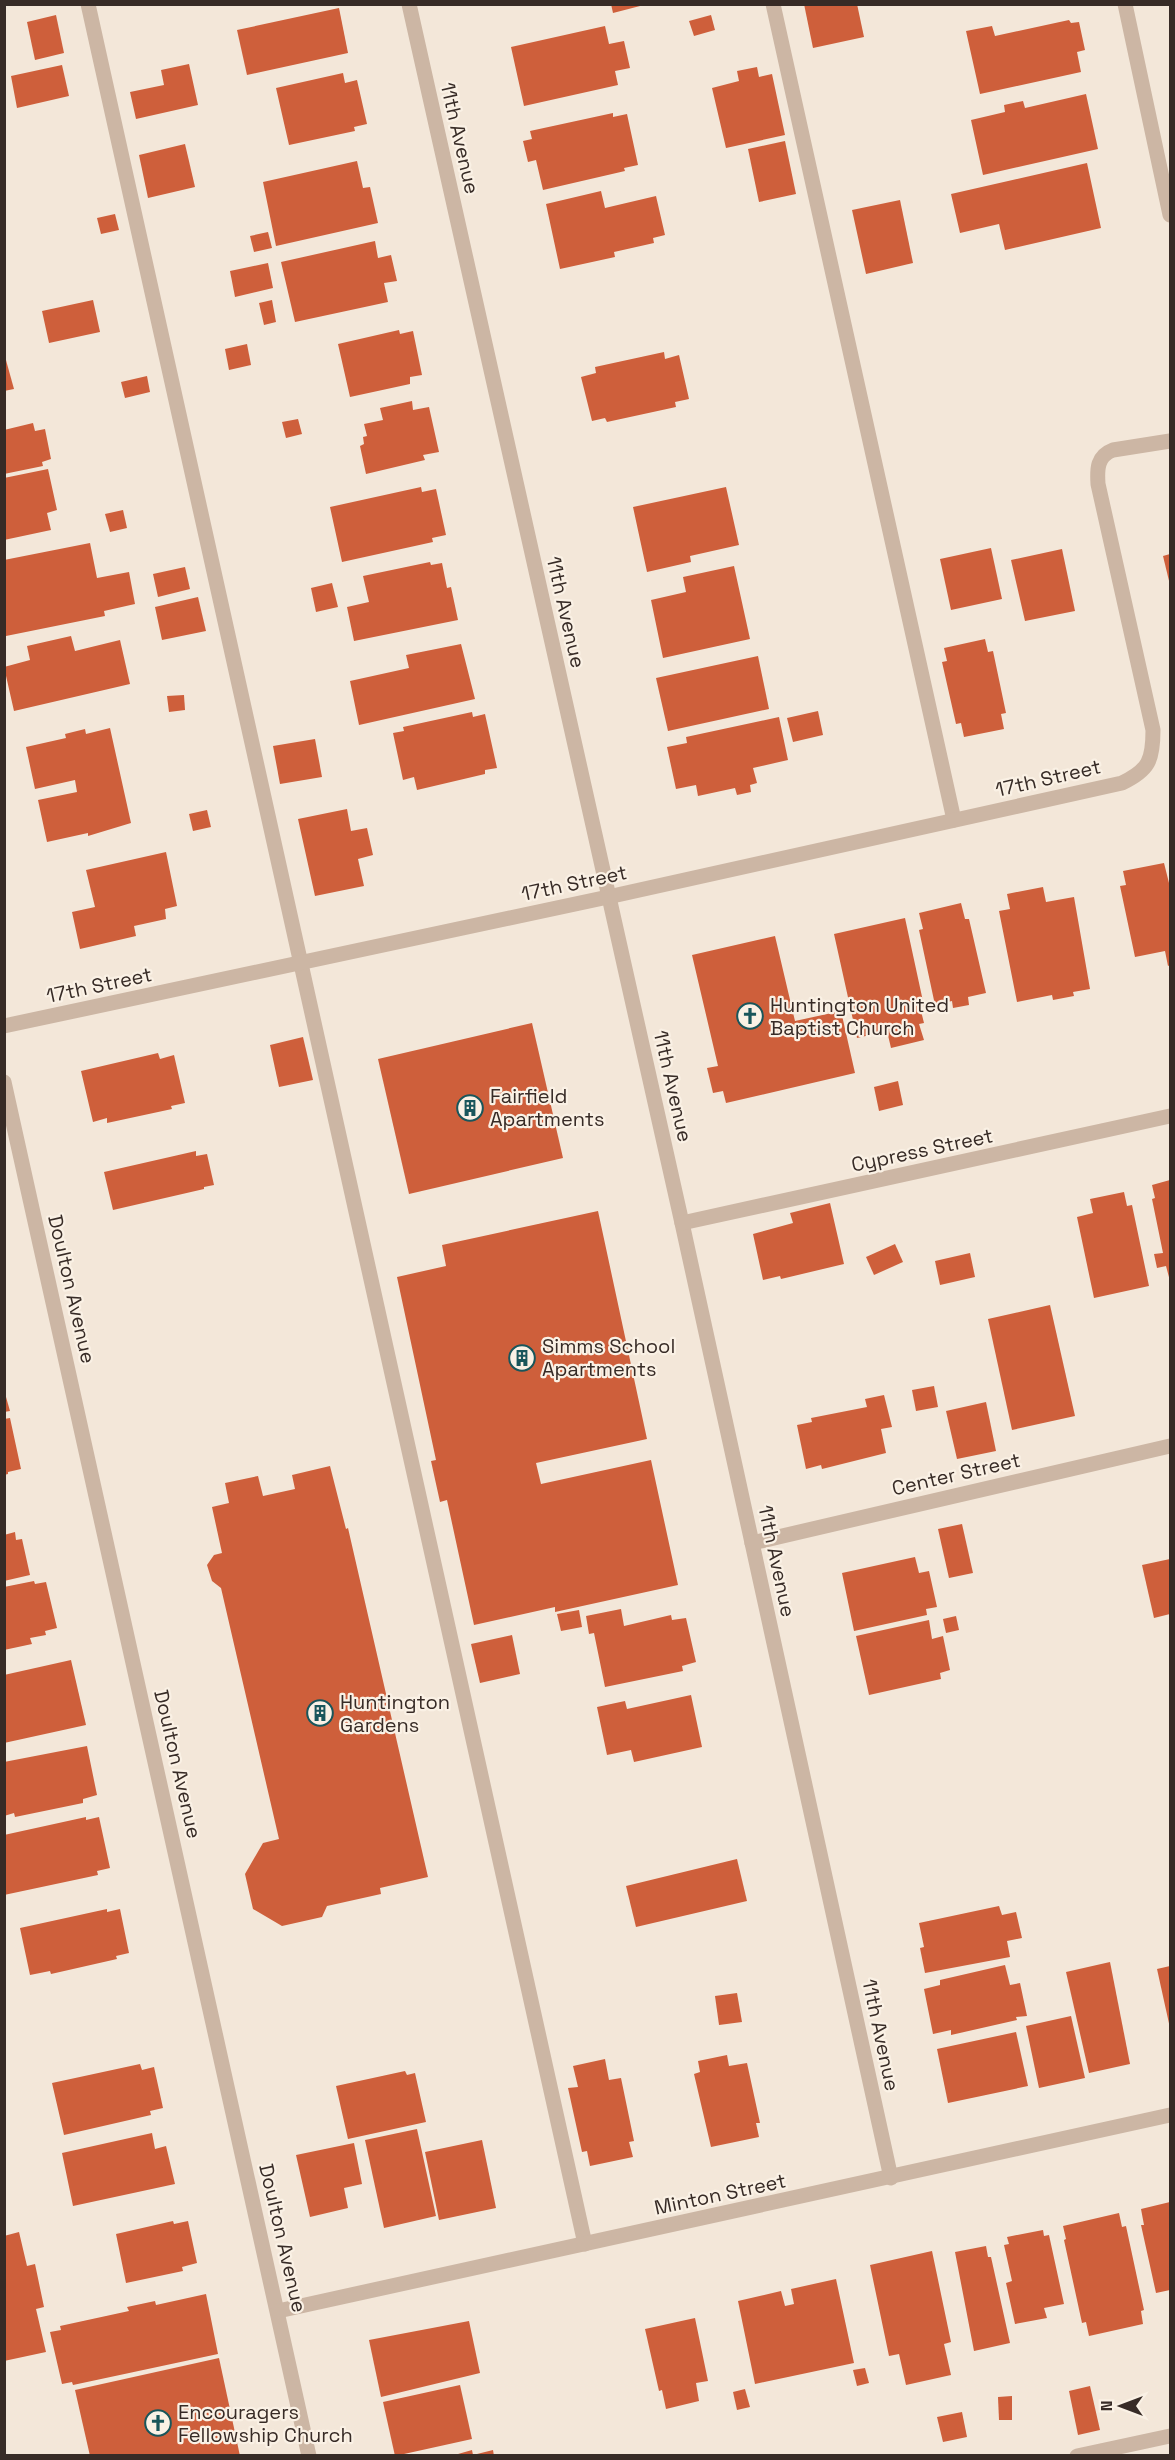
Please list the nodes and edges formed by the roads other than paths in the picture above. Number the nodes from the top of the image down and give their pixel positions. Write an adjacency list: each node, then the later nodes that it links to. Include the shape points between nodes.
1 (88, 4): 9 (street)
2 (409, 4): 8 (street, 11th Avenue)
3 (773, 4): 7 (street)
4 (1125, 4): 5 (street)
5 (1170, 215)
6 (1170, 441): 7 (street, 17th Street, via 1106,453 1098,464 1098,484 1153,730 1153,750 1147,766 1122,783)
7 (954, 820): 8 (street, 17th Street)
8 (608, 897): 9 (street, 17th Street); 13 (street, 11th Avenue)
9 (300, 963): 10 (street, 17th Street); 18 (street)
10 (4, 1026)
11 (4, 1082): 19 (street, Doulton Avenue)
12 (1170, 1116): 13 (street, Cypress Street)
13 (682, 1223): 15 (street, 11th Avenue)
14 (1170, 1446): 15 (street, Center Street)
15 (752, 1543): 17 (street, 11th Avenue)
16 (1170, 2115): 17 (street, Minton Street)
17 (891, 2178): 18 (street, Minton Street)
18 (585, 2244): 19 (street, Minton Street)
19 (278, 2311): 21 (street, Doulton Avenue)
20 (1170, 2436): 22 (street)
21 (309, 2456)
22 (1077, 2456)

